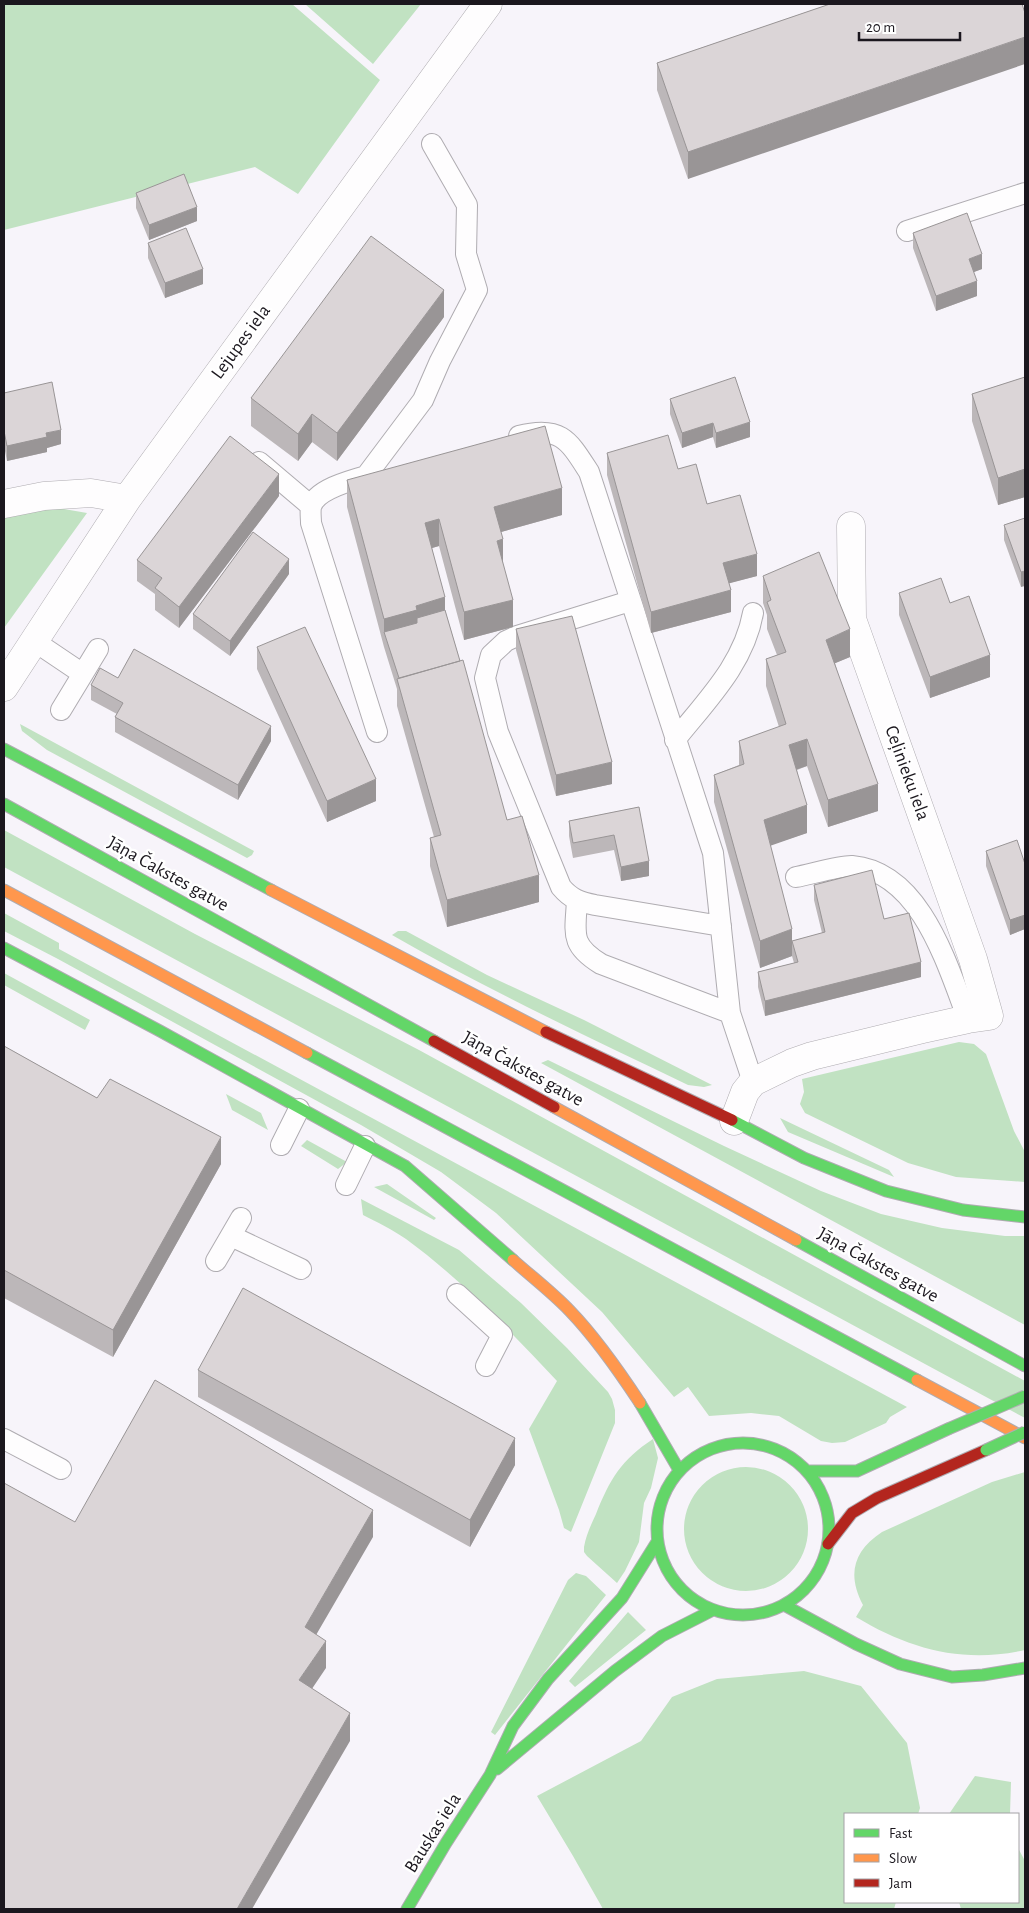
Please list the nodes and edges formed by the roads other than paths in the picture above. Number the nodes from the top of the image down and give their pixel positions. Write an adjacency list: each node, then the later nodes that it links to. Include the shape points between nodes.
1 (488, 4): 9 (street, Lejupes iela)
2 (432, 144): 8 (lane, via 468,205 466,254 477,290 422,400)
3 (1025, 193): 4 (lane)
4 (907, 231)
5 (501, 441): 13 (lane, via 529,433 556,434 571,445 589,472)
6 (245, 450): 11 (lane)
7 (395, 468): 8 (lane)
8 (366, 476): 11 (lane, via 321,493)
9 (127, 499): 10 (street, via 91,493 44,496); 15 (street, Lejupes iela)
10 (4, 504)
11 (311, 506): 20 (lane, via 311,523)
12 (851, 526): 30 (street, Ceļinieku iela, via 852,619 973,959)
13 (630, 601): 21 (lane); 26 (lane, via 506,641 491,655 485,678 498,732 558,878 568,895)
14 (752, 614): 21 (lane, via 749,631 732,667)
15 (34, 641): 17 (lane); 18 (street, Lejupes iela)
16 (98, 649): 17 (lane)
17 (83, 674): 19 (lane)
18 (4, 687)
19 (61, 710)
20 (378, 732)
21 (675, 740): 27 (lane, via 713,853)
22 (4, 749): 33 (main road, via 582,1050)
23 (4, 804): 44 (main road, Jāņa Čakstes gatve)
24 (796, 877): 30 (lane, via 851,865 881,874 901,888 926,921)
25 (4, 890): 47 (main road)
26 (577, 901): 27 (lane); 29 (lane, via 575,932 585,954 601,964)
27 (721, 926): 29 (lane)
28 (4, 948): 32 (main road)
29 (730, 1013): 31 (lane)
30 (979, 1018): 31 (street, via 812,1056)
31 (754, 1082): 33 (street, via 745,1092)
32 (299, 1109): 34 (lane); 35 (main road)
33 (734, 1121): 37 (main road, via 804,1158 886,1191 963,1210)
34 (281, 1145)
35 (365, 1146): 36 (lane); 50 (main road, via 405,1166 569,1310 617,1367 652,1421)
36 (346, 1185)
37 (1025, 1217)
38 (241, 1218): 39 (lane)
39 (231, 1236): 40 (lane); 41 (lane)
40 (216, 1261)
41 (300, 1269)
42 (457, 1294): 43 (lane, via 502,1335)
43 (486, 1366)
44 (1025, 1366)
45 (1025, 1396): 51 (main road, bridge, via 856,1471)
46 (1025, 1432): 53 (main road, bridge, via 877,1498 852,1513)
47 (1025, 1438)
48 (4, 1439): 49 (lane)
49 (60, 1469)
50 (678, 1470): 51 (main road, via 707,1450 733,1442 754,1442 792,1457); 52 (main road, via 664,1491 656,1516)
51 (807, 1471): 53 (main road, via 822,1493 829,1518)
52 (657, 1542): 55 (main road, via 663,1564 676,1584 692,1600); 57 (main road, via 622,1598 548,1679 513,1726)
53 (828, 1544): 54 (main road, via 820,1568 805,1590)
54 (784, 1605): 55 (main road, via 762,1614 737,1615); 56 (main road, via 900,1664 952,1677)
55 (713, 1610): 57 (main road, via 662,1636)
56 (1025, 1668)
57 (490, 1775): 58 (main road, Bauskas iela)
58 (407, 1909)

